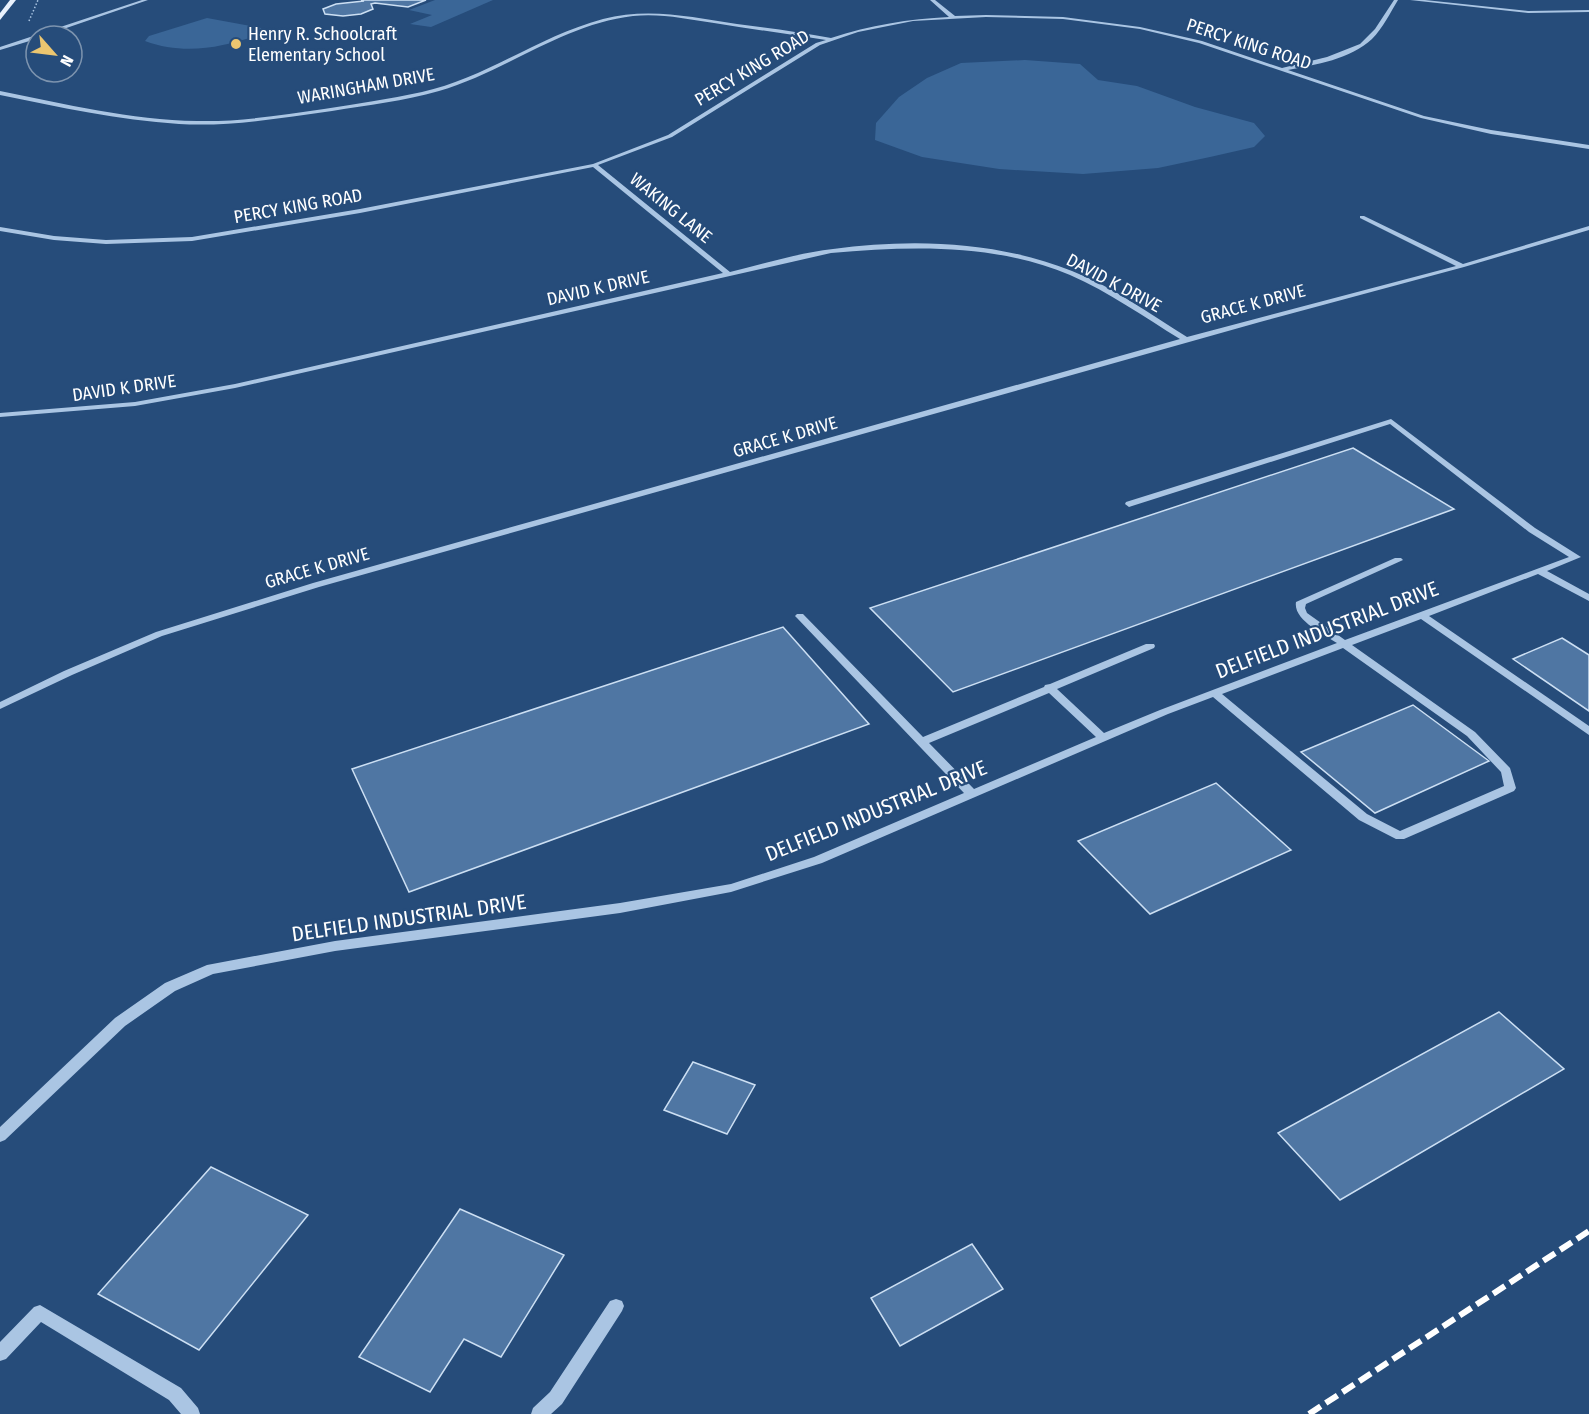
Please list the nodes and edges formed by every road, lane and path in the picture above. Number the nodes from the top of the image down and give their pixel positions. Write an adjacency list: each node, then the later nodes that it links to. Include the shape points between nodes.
1 (12, 0): 9 (main road)
2 (38, 0): 8 (path)
3 (146, 0): 11 (street)
4 (932, 0): 10 (street)
5 (1396, 0): 15 (street, via 1368,39 1327,58)
6 (1412, 0): 7 (street, via 1528,12)
7 (1589, 11)
8 (32, 13)
9 (0, 18)
10 (954, 18): 12 (street, PERCY KING ROAD, via 913,20); 15 (street, PERCY KING ROAD, via 1063,18 1140,28 1200,42)
11 (73, 24)
12 (831, 39): 16 (street, WARINGHAM DRIVE, via 663,14 613,17 438,90 355,106 218,122 138,119); 18 (street, PERCY KING ROAD, via 670,136)
13 (24, 41): 14 (street)
14 (0, 49)
15 (1281, 69): 17 (street, PERCY KING ROAD, via 1461,126)
16 (0, 93)
17 (1589, 147)
18 (594, 165): 21 (street, PERCY KING ROAD, via 192,239 106,242); 23 (street, WAKING LANE)
19 (1362, 217): 22 (street)
20 (1589, 228): 22 (street, GRACE K DRIVE)
21 (0, 229)
22 (1462, 266): 24 (street, GRACE K DRIVE)
23 (728, 274): 24 (street, DAVID K DRIVE, via 831,251 884,246 990,251 1070,273); 25 (street, DAVID K DRIVE, via 235,386 135,404)
24 (1186, 340): 36 (street, GRACE K DRIVE, via 304,588 159,634)
25 (0, 415)
26 (1129, 504): 28 (street, DELFIELD INDUSTRIAL DRIVE, via 1391,421 1532,530 1576,557)
27 (1398, 560): 32 (street, via 1301,602 1303,615)
28 (1539, 571): 29 (street); 30 (street, DELFIELD INDUSTRIAL DRIVE)
29 (1589, 598)
30 (1422, 615): 32 (street, DELFIELD INDUSTRIAL DRIVE); 37 (street)
31 (800, 616): 39 (street)
32 (1343, 645): 35 (street, DELFIELD INDUSTRIAL DRIVE); 35 (street, via 1471,734 1506,771 1510,788 1400,836 1364,817)
33 (1150, 646): 34 (street)
34 (1048, 687): 38 (street); 39 (street)
35 (1215, 693): 38 (street, DELFIELD INDUSTRIAL DRIVE)
36 (0, 706)
37 (1589, 731)
38 (1103, 738): 40 (street, DELFIELD INDUSTRIAL DRIVE)
39 (922, 742): 40 (street)
40 (972, 794): 41 (street, DELFIELD INDUSTRIAL DRIVE, via 818,860 731,888 620,908 335,946 211,969 170,987 120,1022)
41 (0, 1136)
42 (616, 1306): 45 (street, via 556,1398)
43 (0, 1353): 44 (street, via 40,1312 176,1394)
44 (192, 1414)
45 (539, 1414)

